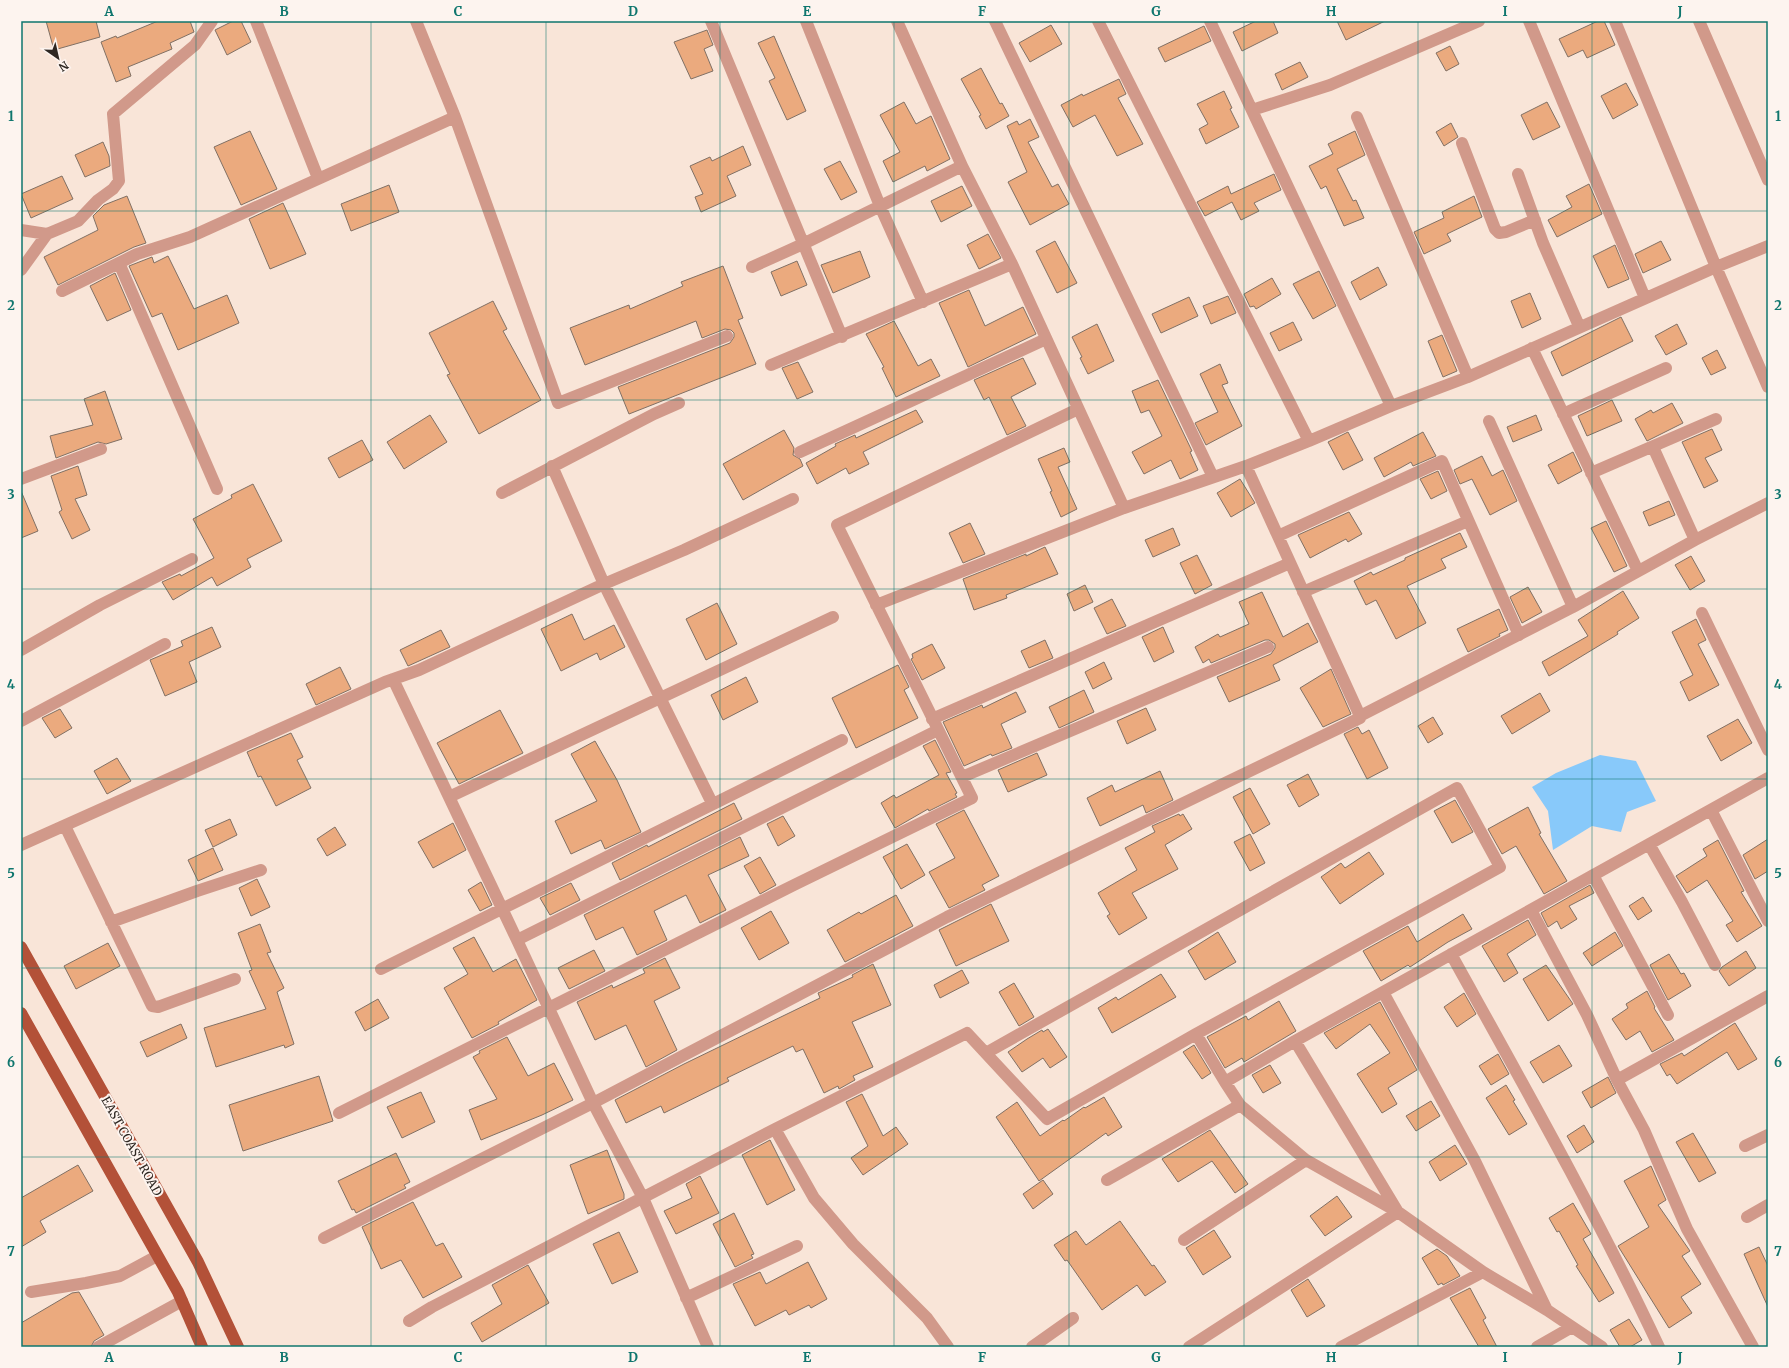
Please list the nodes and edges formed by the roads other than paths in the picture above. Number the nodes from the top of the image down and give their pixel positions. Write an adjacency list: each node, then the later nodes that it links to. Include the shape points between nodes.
1 (212, 21): 25 (street, via 195,45 113,114 119,181 113,189 98,200 78,221)
2 (256, 21): 20 (street)
3 (416, 21): 15 (street)
4 (711, 21): 26 (street)
5 (806, 21): 22 (street)
6 (897, 21): 18 (street)
7 (995, 21): 58 (street)
8 (1098, 21): 51 (street)
9 (1210, 21): 14 (street)
10 (1479, 21): 14 (street, via 1330,85)
11 (1529, 21): 34 (street)
12 (1615, 21): 31 (street)
13 (1699, 21): 21 (street)
14 (1252, 110): 46 (street)
15 (455, 117): 20 (street); 37 (street, via 558,403)
16 (1358, 117): 43 (street)
17 (1462, 143): 23 (street, via 1495,229 1499,233 1506,232)
18 (962, 166): 22 (street); 29 (street)
19 (1518, 174): 23 (street)
20 (318, 178): 28 (street, via 190,237 137,254)
21 (1768, 180)
22 (880, 206): 26 (street); 35 (street)
23 (1535, 220): 36 (street)
24 (21, 230): 25 (street)
25 (47, 234): 32 (street)
26 (803, 244): 30 (street); 38 (street)
27 (1768, 246): 31 (street)
28 (119, 263): 33 (street); 60 (street)
29 (1012, 264): 35 (street); 39 (street)
30 (752, 267)
31 (1716, 267): 34 (street); 44 (street)
32 (21, 270)
33 (62, 291)
34 (1645, 298): 36 (street)
35 (923, 302): 38 (street)
36 (1579, 326): 40 (street)
37 (727, 336)
38 (842, 336): 41 (street)
39 (1046, 339): 47 (street); 54 (street)
40 (1532, 348): 43 (street); 48 (street)
41 (770, 365)
42 (1666, 368): 48 (street)
43 (1468, 377): 46 (street)
44 (1768, 387)
45 (679, 403): 55 (street)
46 (1391, 406): 51 (street)
47 (1078, 409): 64 (street); 73 (street, via 837,525)
48 (1563, 414): 57 (street)
49 (1716, 419): 52 (street)
50 (1489, 421): 74 (street)
51 (1309, 441): 56 (street)
52 (1653, 447): 57 (street); 67 (street)
53 (101, 449): 59 (street)
54 (800, 452)
55 (552, 466): 61 (street); 71 (street)
56 (1246, 466): 58 (street); 66 (street)
57 (1591, 473): 70 (street)
58 (1212, 477): 64 (street)
59 (21, 479)
60 (217, 489)
61 (502, 493)
62 (793, 499): 71 (street)
63 (1768, 503): 67 (street)
64 (1124, 508): 73 (street)
65 (1468, 521): 66 (street, via 1442,461); 72 (street); 77 (street)
66 (1278, 536): 69 (street)
67 (1695, 540): 70 (street)
68 (192, 559): 80 (street, via 100,605)
69 (1290, 563): 72 (street); 85 (street)
70 (1638, 571): 74 (street)
71 (604, 584): 81 (street, via 419,670); 82 (street)
72 (1304, 592): 83 (street)
73 (876, 605): 85 (street)
74 (1573, 607): 77 (street)
75 (1702, 613): 87 (street)
76 (833, 617): 82 (street)
77 (1518, 635): 83 (street)
78 (165, 644): 84 (street)
79 (1268, 648): 88 (street)
80 (21, 650)
81 (393, 679): 90 (street); 93 (street)
82 (661, 698): 90 (street); 91 (street)
83 (1360, 716): 118 (street, via 947,917)
84 (21, 721)
85 (935, 725): 88 (street); 102 (street)
86 (842, 740): 91 (street)
87 (1768, 750)
88 (962, 777): 110 (street, via 972,798)
89 (1767, 782): 92 (street)
90 (449, 797): 98 (street)
91 (712, 803): 98 (street)
92 (1711, 810): 94 (street); 100 (street)
93 (65, 826): 95 (street); 101 (street)
94 (1649, 844): 97 (street); 105 (street)
95 (21, 845)
96 (261, 870): 101 (street)
97 (1593, 875): 99 (street); 112 (street)
98 (502, 908): 102 (street); 106 (street)
99 (1531, 910): 104 (street); 116 (street, via 1587,1014)
100 (1768, 921)
101 (111, 922): 107 (street, via 152,1006 158,1007)
102 (517, 940): 110 (street)
103 (21, 947): 144 (main road, EAST COAST ROAD, via 198,1262)
104 (1451, 954): 108 (street); 152 (street, via 1558,1146 1623,1269)
105 (1715, 965)
106 (381, 969)
107 (235, 979)
108 (1383, 992): 114 (street); 138 (street, via 1475,1160)
109 (1768, 996): 116 (street)
110 (549, 1009): 118 (street); 120 (street)
111 (21, 1013): 133 (main road)
112 (1668, 1015)
113 (1196, 1034): 115 (street, via 1047,1119); 115 (street, via 1500,867 1457,788); 117 (street)
114 (1295, 1041): 117 (street); 128 (street)
115 (986, 1053): 121 (street, via 967,1033)
116 (1617, 1080): 153 (street, via 1644,1130 1687,1229)
117 (1225, 1082): 119 (street)
118 (593, 1103): 126 (street); 130 (street)
119 (1240, 1105): 124 (street); 125 (street)
120 (339, 1113)
121 (775, 1129): 126 (street); 146 (street, via 814,1198 853,1244 927,1318)
122 (1768, 1135): 123 (street)
123 (1745, 1146)
124 (1306, 1160): 128 (street); 131 (street)
125 (1107, 1180)
126 (643, 1198): 136 (street); 140 (street)
127 (1768, 1205): 129 (street)
128 (1398, 1212): 134 (street); 148 (street)
129 (1747, 1216)
130 (324, 1238)
131 (1184, 1240)
132 (797, 1246): 136 (street)
133 (157, 1256): 135 (street, via 120,1276); 137 (main road)
134 (1483, 1272): 138 (street); 149 (street)
135 (31, 1292)
136 (686, 1298): 145 (street)
137 (182, 1301): 142 (street); 143 (main road)
138 (1547, 1310): 141 (street)
139 (1073, 1318): 147 (street)
140 (409, 1321)
141 (1572, 1327): 150 (street); 151 (street)
142 (98, 1347)
143 (202, 1347)
144 (238, 1347)
145 (708, 1347)
146 (948, 1347)
147 (1032, 1347)
148 (1189, 1347)
149 (1341, 1347)
150 (1537, 1347)
151 (1602, 1347)
152 (1659, 1347)
153 (1753, 1347)

